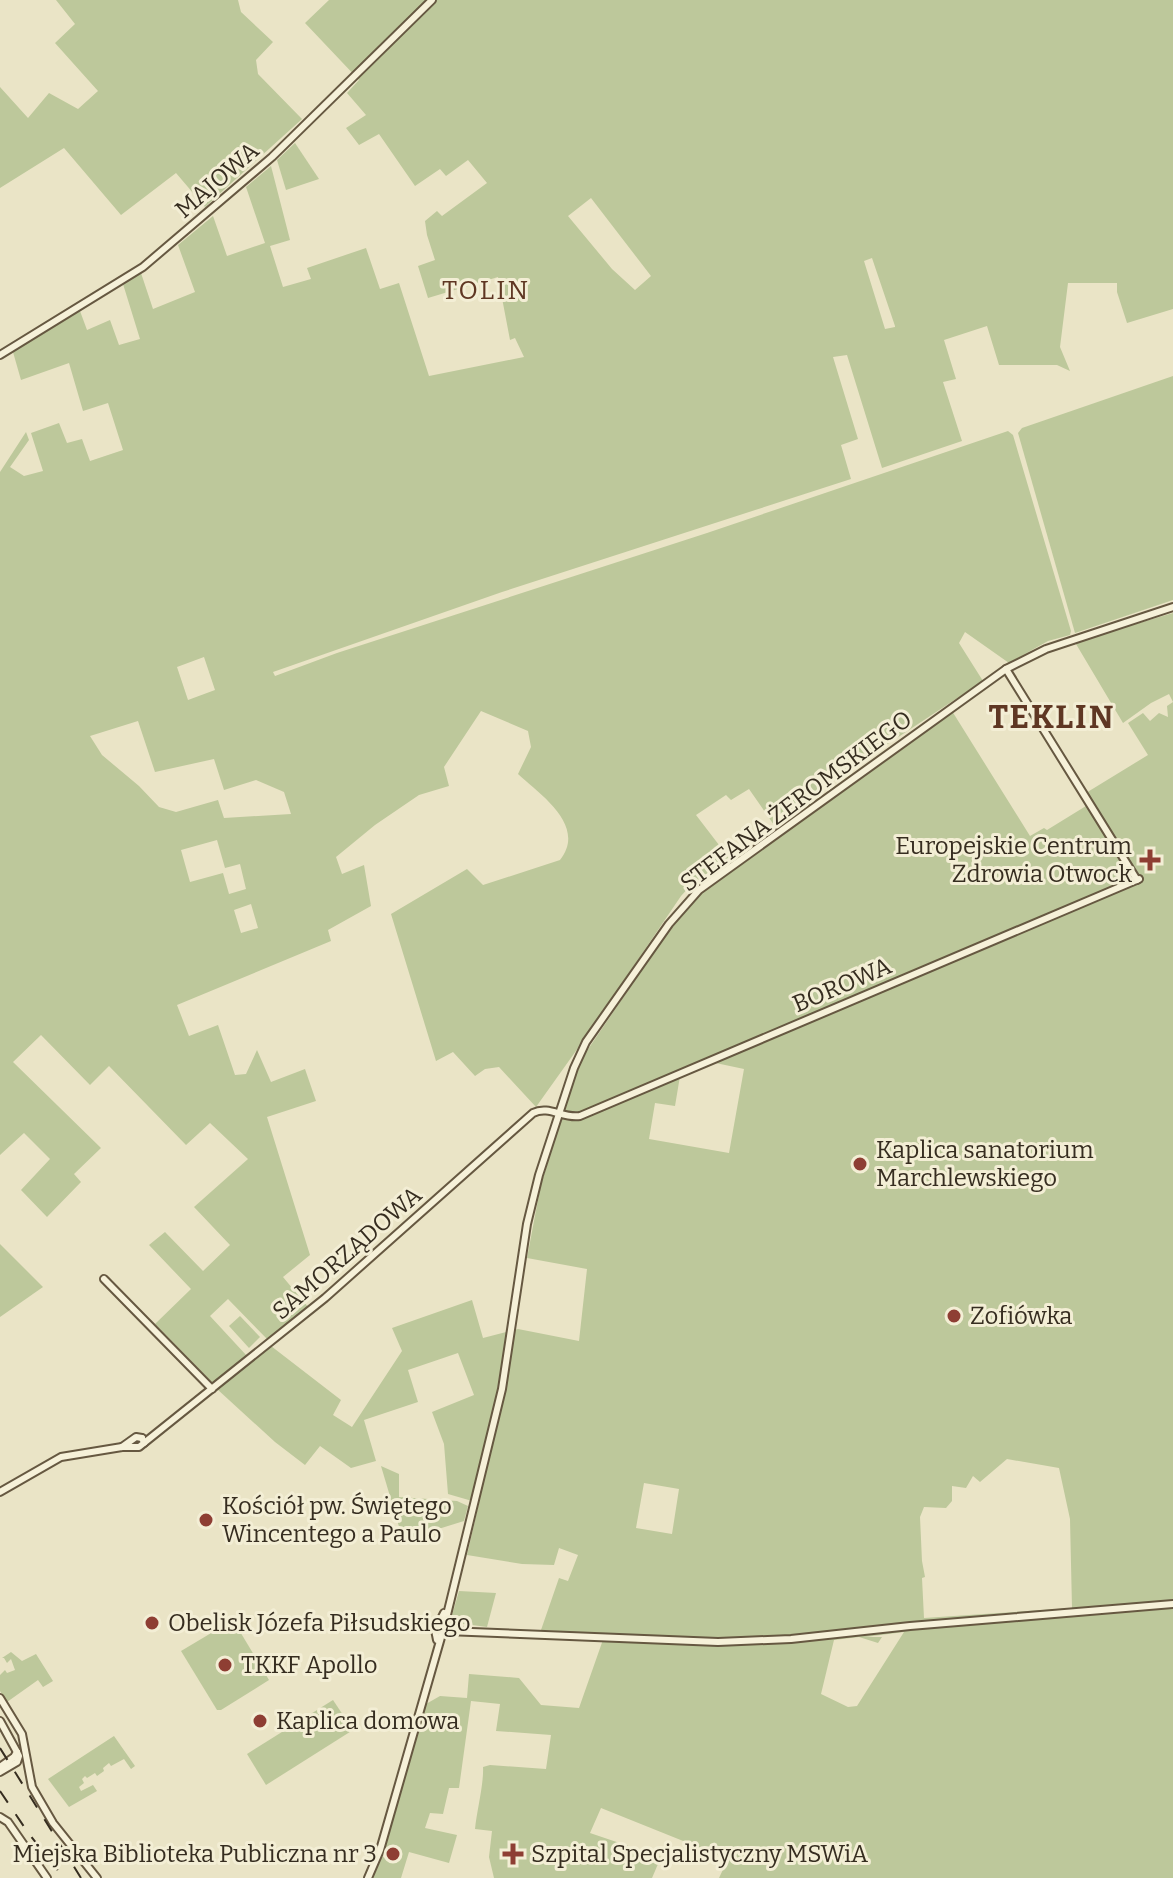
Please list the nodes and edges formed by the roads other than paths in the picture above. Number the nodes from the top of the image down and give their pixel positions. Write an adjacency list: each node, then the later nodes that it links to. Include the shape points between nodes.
1 (432, 0): 2 (street, MAJOWA, via 272,157 143,267)
2 (0, 355)
3 (1173, 607): 4 (street, STEFANA ŻEROMSKIEGO, via 1046,649)
4 (1006, 669): 5 (street, STEFANA ŻEROMSKIEGO, via 699,890 586,1042); 5 (street, BOROWA, via 1138,879 580,1116)
5 (559, 1113): 7 (street, SAMORZĄDOWA, via 533,1113 325,1298); 10 (street, STEFANA ŻEROMSKIEGO, via 527,1224 502,1389)
6 (104, 1279): 7 (street)
7 (212, 1389): 8 (street, SAMORZĄDOWA, via 143,1440 136,1437 122,1447 58,1458)
8 (0, 1492)
9 (1173, 1604): 10 (street, via 718,1642)
10 (443, 1628): 17 (street, STEFANA ŻEROMSKIEGO)
11 (0, 1698): 16 (street, via 22,1734 32,1787)
12 (0, 1721): 13 (street, via 19,1756)
13 (0, 1769)
14 (0, 1817): 15 (street)
15 (47, 1878)
16 (97, 1878)
17 (368, 1878)

